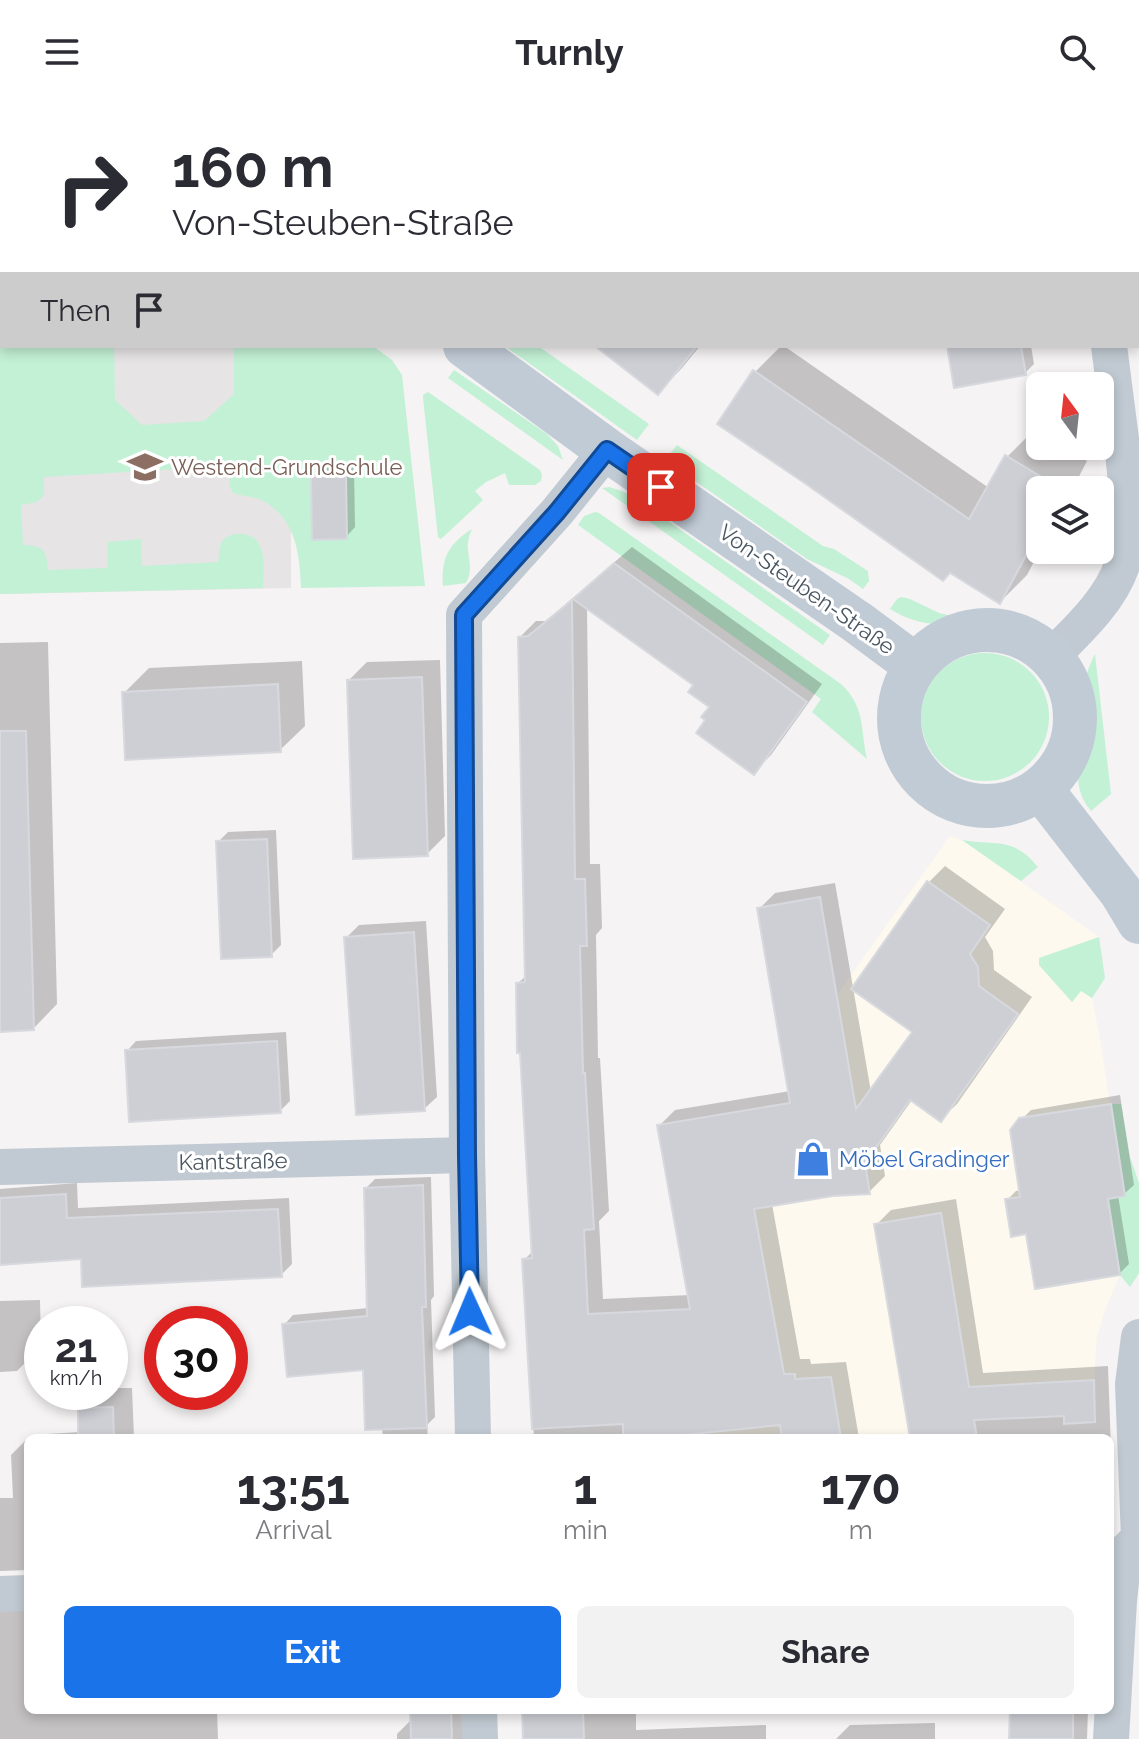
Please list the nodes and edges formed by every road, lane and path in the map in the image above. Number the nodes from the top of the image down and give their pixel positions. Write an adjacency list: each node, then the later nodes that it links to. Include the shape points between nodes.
1 (468, 348): 3 (street, Von-Steuben-Straße)
2 (1109, 348): 4 (street, via 1128,538 1122,566 1101,602)
3 (607, 450): 5 (street, Von-Steuben-Straße); 8 (street, via 464,615)
4 (1051, 657): 5 (street, via 1023,637 990,629 941,642); 6 (street, via 1069,684 1076,716 1064,762)
5 (915, 665): 6 (street, via 901,696 899,730 920,776 946,796 979,806 1012,802)
6 (1041, 789): 7 (street)
7 (1139, 922)
8 (467, 1155): 9 (street, Kantstraße); 11 (street)
9 (0, 1167)
10 (1139, 1337): 12 (street)
11 (473, 1434)
12 (1128, 1545): 15 (street)
13 (24, 1593): 14 (street)
14 (0, 1594)
15 (1114, 1687)
16 (479, 1714): 18 (street)
17 (1112, 1714): 19 (street)
18 (480, 1739)
19 (1111, 1739)

